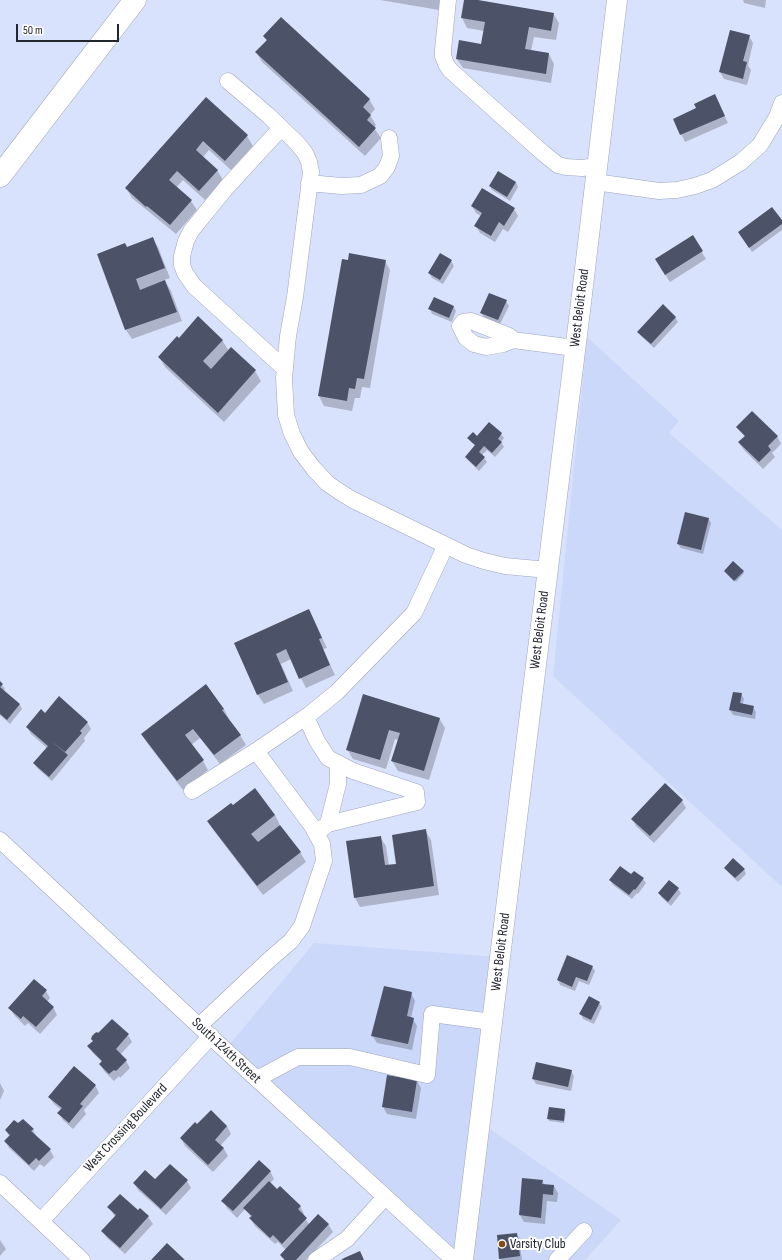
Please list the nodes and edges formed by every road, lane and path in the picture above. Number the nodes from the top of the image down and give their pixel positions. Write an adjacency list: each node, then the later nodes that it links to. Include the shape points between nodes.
1 (135, 0): 9 (highway)
2 (448, 0): 8 (street, via 443,56 450,70 558,165 582,168)
3 (617, 0): 8 (main road, West Beloit Road)
4 (228, 81): 6 (street)
5 (782, 105): 8 (street, via 760,145 741,162 712,180 689,188 659,191)
6 (281, 128): 10 (street, via 305,153 310,162); 13 (street, via 191,231 182,256 182,265 194,286)
7 (389, 138): 10 (street, via 392,156 380,176 354,185)
8 (596, 174): 12 (main road, West Beloit Road)
9 (0, 176)
10 (309, 183): 13 (street)
11 (513, 340): 12 (street)
12 (575, 348): 15 (main road, West Beloit Road)
13 (285, 369): 14 (street, via 286,415 301,452 314,469 327,483 354,500)
14 (446, 545): 15 (street, via 484,561 505,566); 16 (street, via 414,613 338,692)
15 (548, 570): 22 (main road, West Beloit Road)
16 (306, 716): 17 (street); 18 (street, via 328,758)
17 (256, 751): 19 (street); 20 (street, West Crossing Boulevard, via 312,826)
18 (338, 763): 20 (street, via 338,784); 20 (street, via 353,771 416,792 417,802)
19 (192, 792)
20 (322, 829): 23 (street, West Crossing Boulevard, via 324,861 302,926 291,941 269,960)
21 (0, 840): 23 (street, South 124th Street)
22 (492, 1022): 24 (street, via 432,1014 427,1075 350,1057 298,1057); 32 (main road, West Beloit Road)
23 (205, 1031): 24 (street, South 124th Street); 27 (street, West Crossing Boulevard)
24 (257, 1079): 26 (street, South 124th Street)
25 (0, 1183): 27 (street)
26 (385, 1197): 30 (street, via 347,1239); 31 (street, South 124th Street)
27 (41, 1221): 29 (street)
28 (584, 1231): 33 (street)
29 (82, 1260)
30 (316, 1260)
31 (454, 1260)
32 (463, 1260)
33 (557, 1260)

